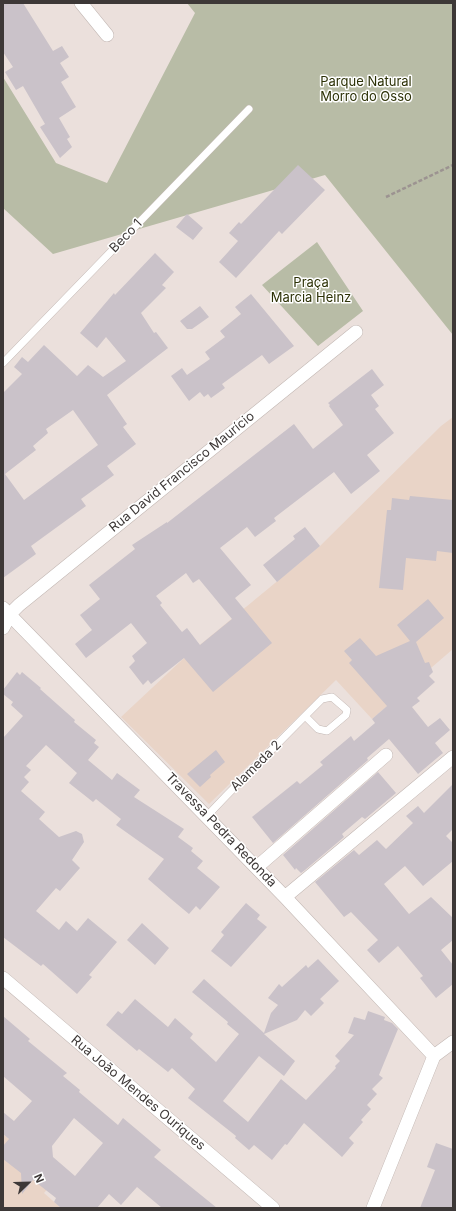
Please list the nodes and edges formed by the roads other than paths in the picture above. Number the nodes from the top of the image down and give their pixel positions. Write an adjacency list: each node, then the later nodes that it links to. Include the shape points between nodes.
1 (81, 3): 2 (street)
2 (107, 35)
3 (249, 109): 5 (lane, Beco 1)
4 (356, 332): 6 (street, Rua David Francisco Maurício, via 25,600)
5 (3, 363)
6 (7, 611): 7 (street); 11 (street, Travessa Pedra Redonda)
7 (3, 628)
8 (305, 716): 8 (lane, Alameda 2, via 327,697 337,699 347,710 346,715 327,731 318,729); 11 (lane, Alameda 2)
9 (386, 755): 12 (street)
10 (453, 757): 13 (street)
11 (207, 816): 12 (street, Travessa Pedra Redonda)
12 (257, 867): 13 (street, Travessa Pedra Redonda)
13 (285, 897): 16 (street, Travessa Pedra Redonda)
14 (3, 978): 17 (street, Rua João Mendes Ouriques)
15 (453, 1042): 16 (street)
16 (434, 1056): 18 (street)
17 (273, 1208)
18 (373, 1208)

